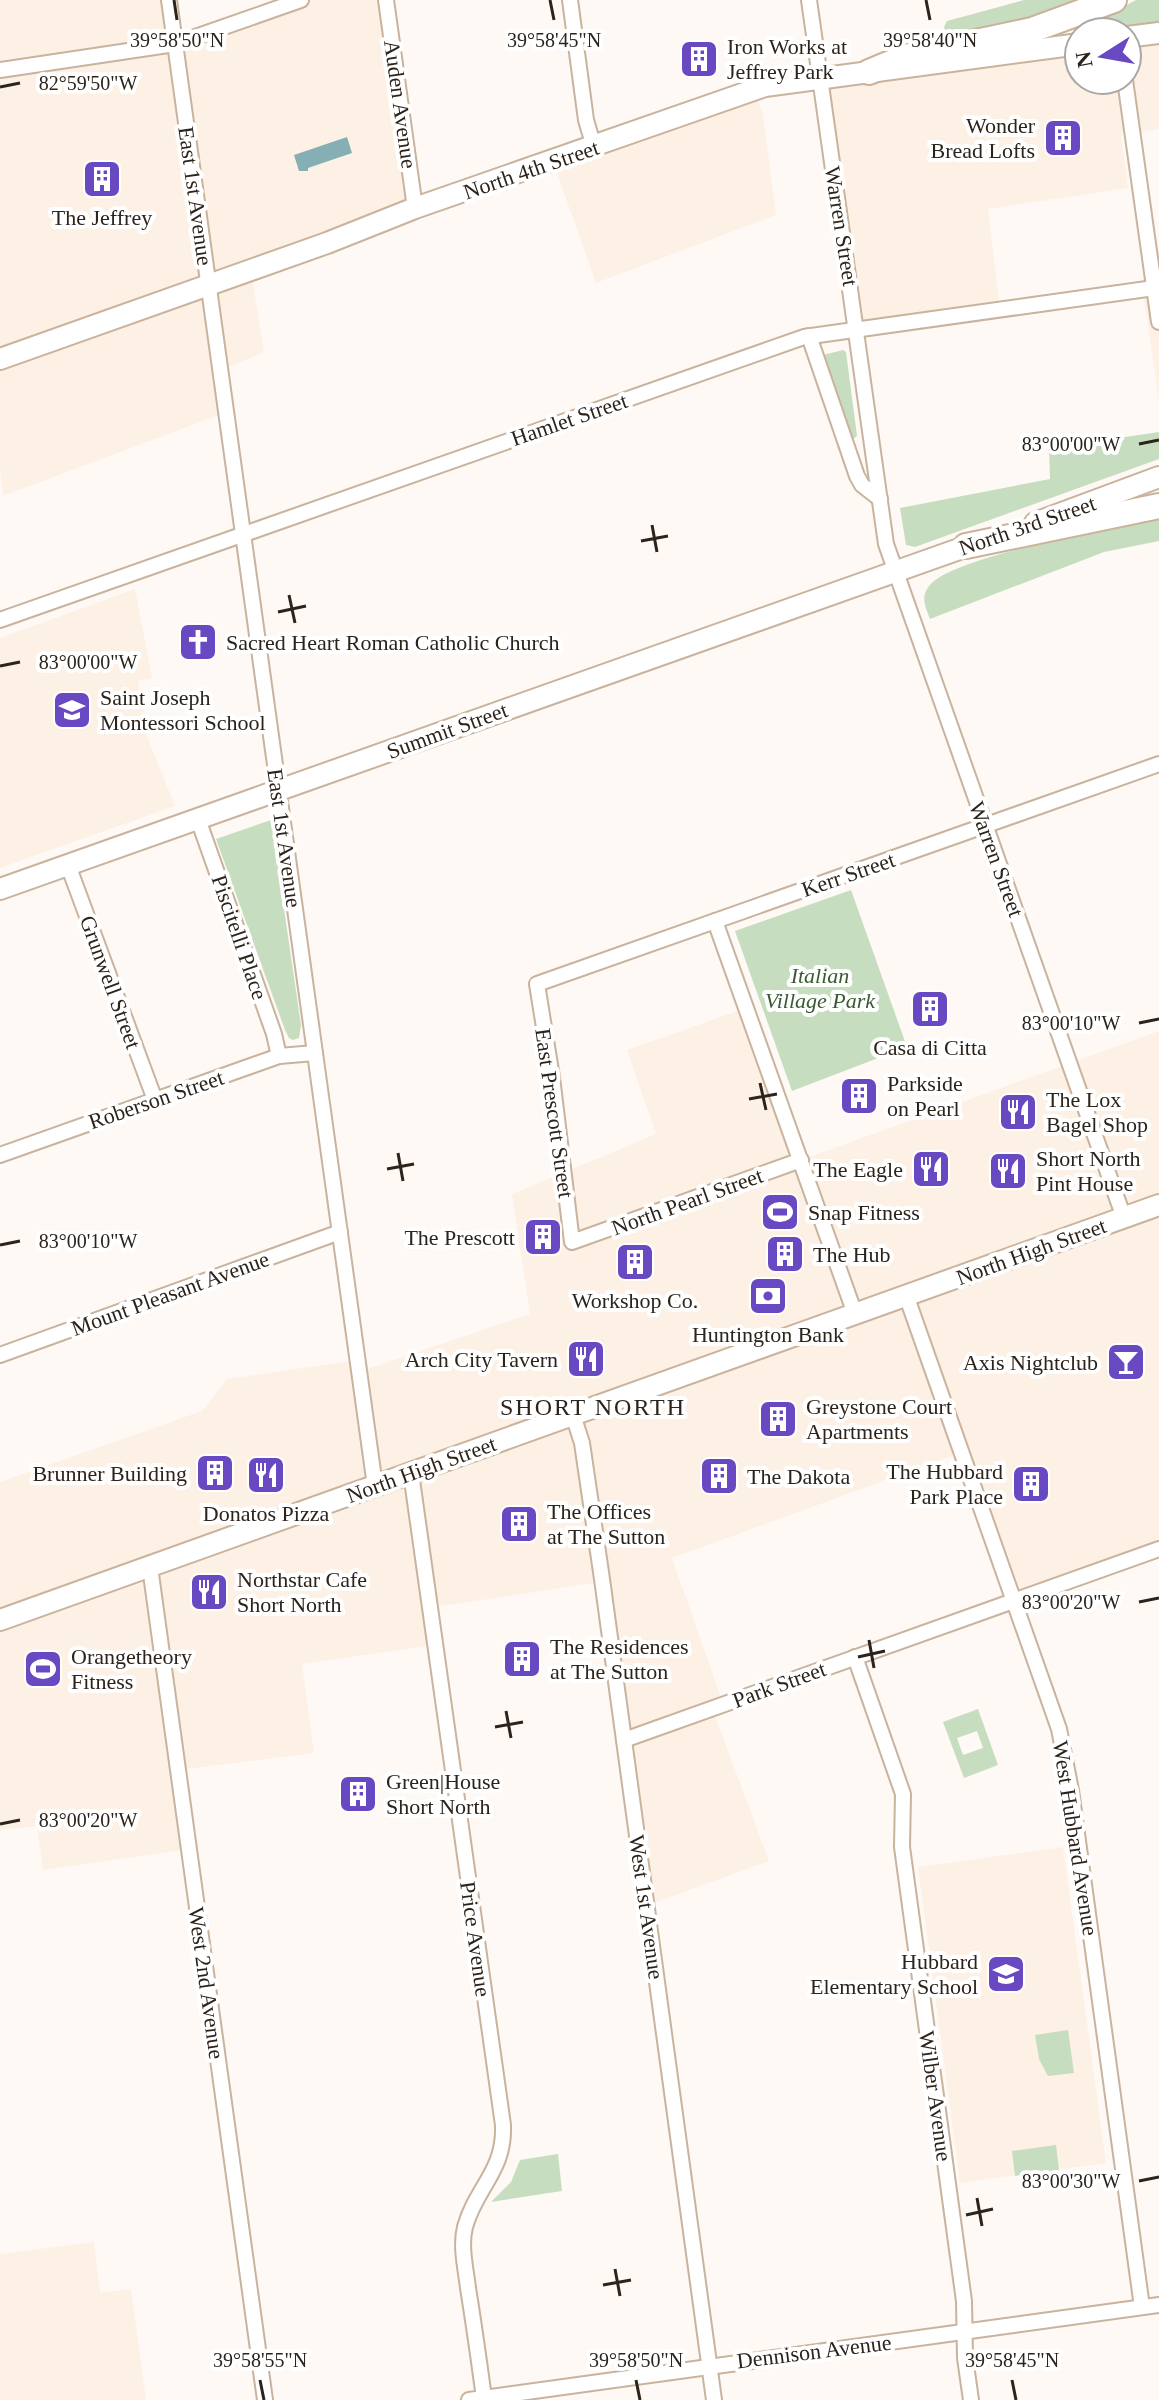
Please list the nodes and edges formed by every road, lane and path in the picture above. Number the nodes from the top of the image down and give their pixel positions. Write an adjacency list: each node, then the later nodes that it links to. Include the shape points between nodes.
1 (169, 0): 7 (street, East 1st Avenue)
2 (301, 0): 7 (street)
3 (386, 0): 14 (street, Auden Avenue)
4 (570, 0): 13 (street)
5 (809, 0): 11 (street, Warren Street)
6 (1114, 0): 10 (highway, via 1032,30 905,57)
7 (175, 44): 9 (street); 15 (street, East 1st Avenue)
8 (1063, 46): 10 (main road, North 4th Street)
9 (0, 70)
10 (869, 72): 11 (main road, North 4th Street)
11 (820, 79): 13 (main road, North 4th Street, via 765,86); 18 (street, Warren Street)
12 (1127, 96): 16 (street)
13 (594, 147): 14 (main road, North 4th Street)
14 (415, 208): 15 (main road, North 4th Street)
15 (208, 285): 20 (main road, North 4th Street); 24 (street, East 1st Avenue)
16 (1156, 291): 17 (street); 18 (street, Hamlet Street)
17 (1159, 322)
18 (858, 330): 19 (street, Hamlet Street); 22 (street, Warren Street)
19 (809, 336): 22 (street, via 857,476); 24 (street, Hamlet Street)
20 (0, 359)
21 (1159, 477): 25 (main road, North 3rd Street)
22 (880, 499): 26 (street, Warren Street)
23 (1159, 506): 25 (highway)
24 (242, 533): 27 (street, Hamlet Street); 29 (street, East 1st Avenue)
25 (966, 546): 26 (main road, North 3rd Street)
26 (894, 574): 29 (main road, Summit Street); 31 (street, Warren Street)
27 (0, 620)
28 (1159, 764): 31 (street, Kerr Street)
29 (278, 790): 30 (main road, Summit Street); 36 (street, East 1st Avenue)
30 (198, 819): 32 (main road, Summit Street); 37 (street, Piscitelli Place)
31 (985, 825): 34 (street, Kerr Street); 42 (street, Warren Street)
32 (68, 865): 33 (main road, Summit Street); 38 (street, Grunwell Street)
33 (0, 889)
34 (715, 921): 35 (street, Kerr Street); 40 (street)
35 (537, 984): 44 (street, East Prescott Street)
36 (315, 1053): 37 (street, Roberson Street); 43 (street, East 1st Avenue)
37 (279, 1056): 38 (street, Roberson Street)
38 (155, 1100): 39 (street, Roberson Street)
39 (0, 1155)
40 (801, 1160): 44 (street, North Pearl Street); 46 (street)
41 (1159, 1205): 42 (main road, North High Street)
42 (1124, 1218): 45 (main road, North High Street)
43 (340, 1232): 47 (street, Mount Pleasant Avenue); 50 (street, East 1st Avenue)
44 (572, 1242)
45 (906, 1295): 46 (main road, North High Street); 53 (street, West Hubbard Avenue)
46 (855, 1314): 48 (main road, North High Street)
47 (0, 1355)
48 (573, 1415): 49 (main road, North High Street); 56 (street, West 1st Avenue, via 583,1450)
49 (411, 1473): 50 (main road, North High Street); 61 (street, Price Avenue, via 503,2125 498,2163 464,2229)
50 (375, 1486): 52 (main road, North High Street)
51 (1159, 1549): 53 (street, Park Street)
52 (150, 1567): 54 (main road, North High Street); 62 (street, West 2nd Avenue)
53 (1013, 1601): 55 (street, Park Street); 58 (street, West Hubbard Avenue, via 1065,1756)
54 (0, 1620)
55 (855, 1657): 56 (street, Park Street); 59 (street, Wilber Avenue, via 903,1794 902,1847)
56 (624, 1740): 60 (street, West 1st Avenue)
57 (1159, 2305): 58 (street, Dennison Avenue)
58 (1142, 2307): 59 (street, Dennison Avenue)
59 (965, 2331): 60 (street, Dennison Avenue); 64 (street, Wilber Avenue)
60 (709, 2365): 61 (street, Dennison Avenue); 63 (street, West 1st Avenue)
61 (476, 2399)
62 (265, 2400)
63 (714, 2400)
64 (971, 2400)

